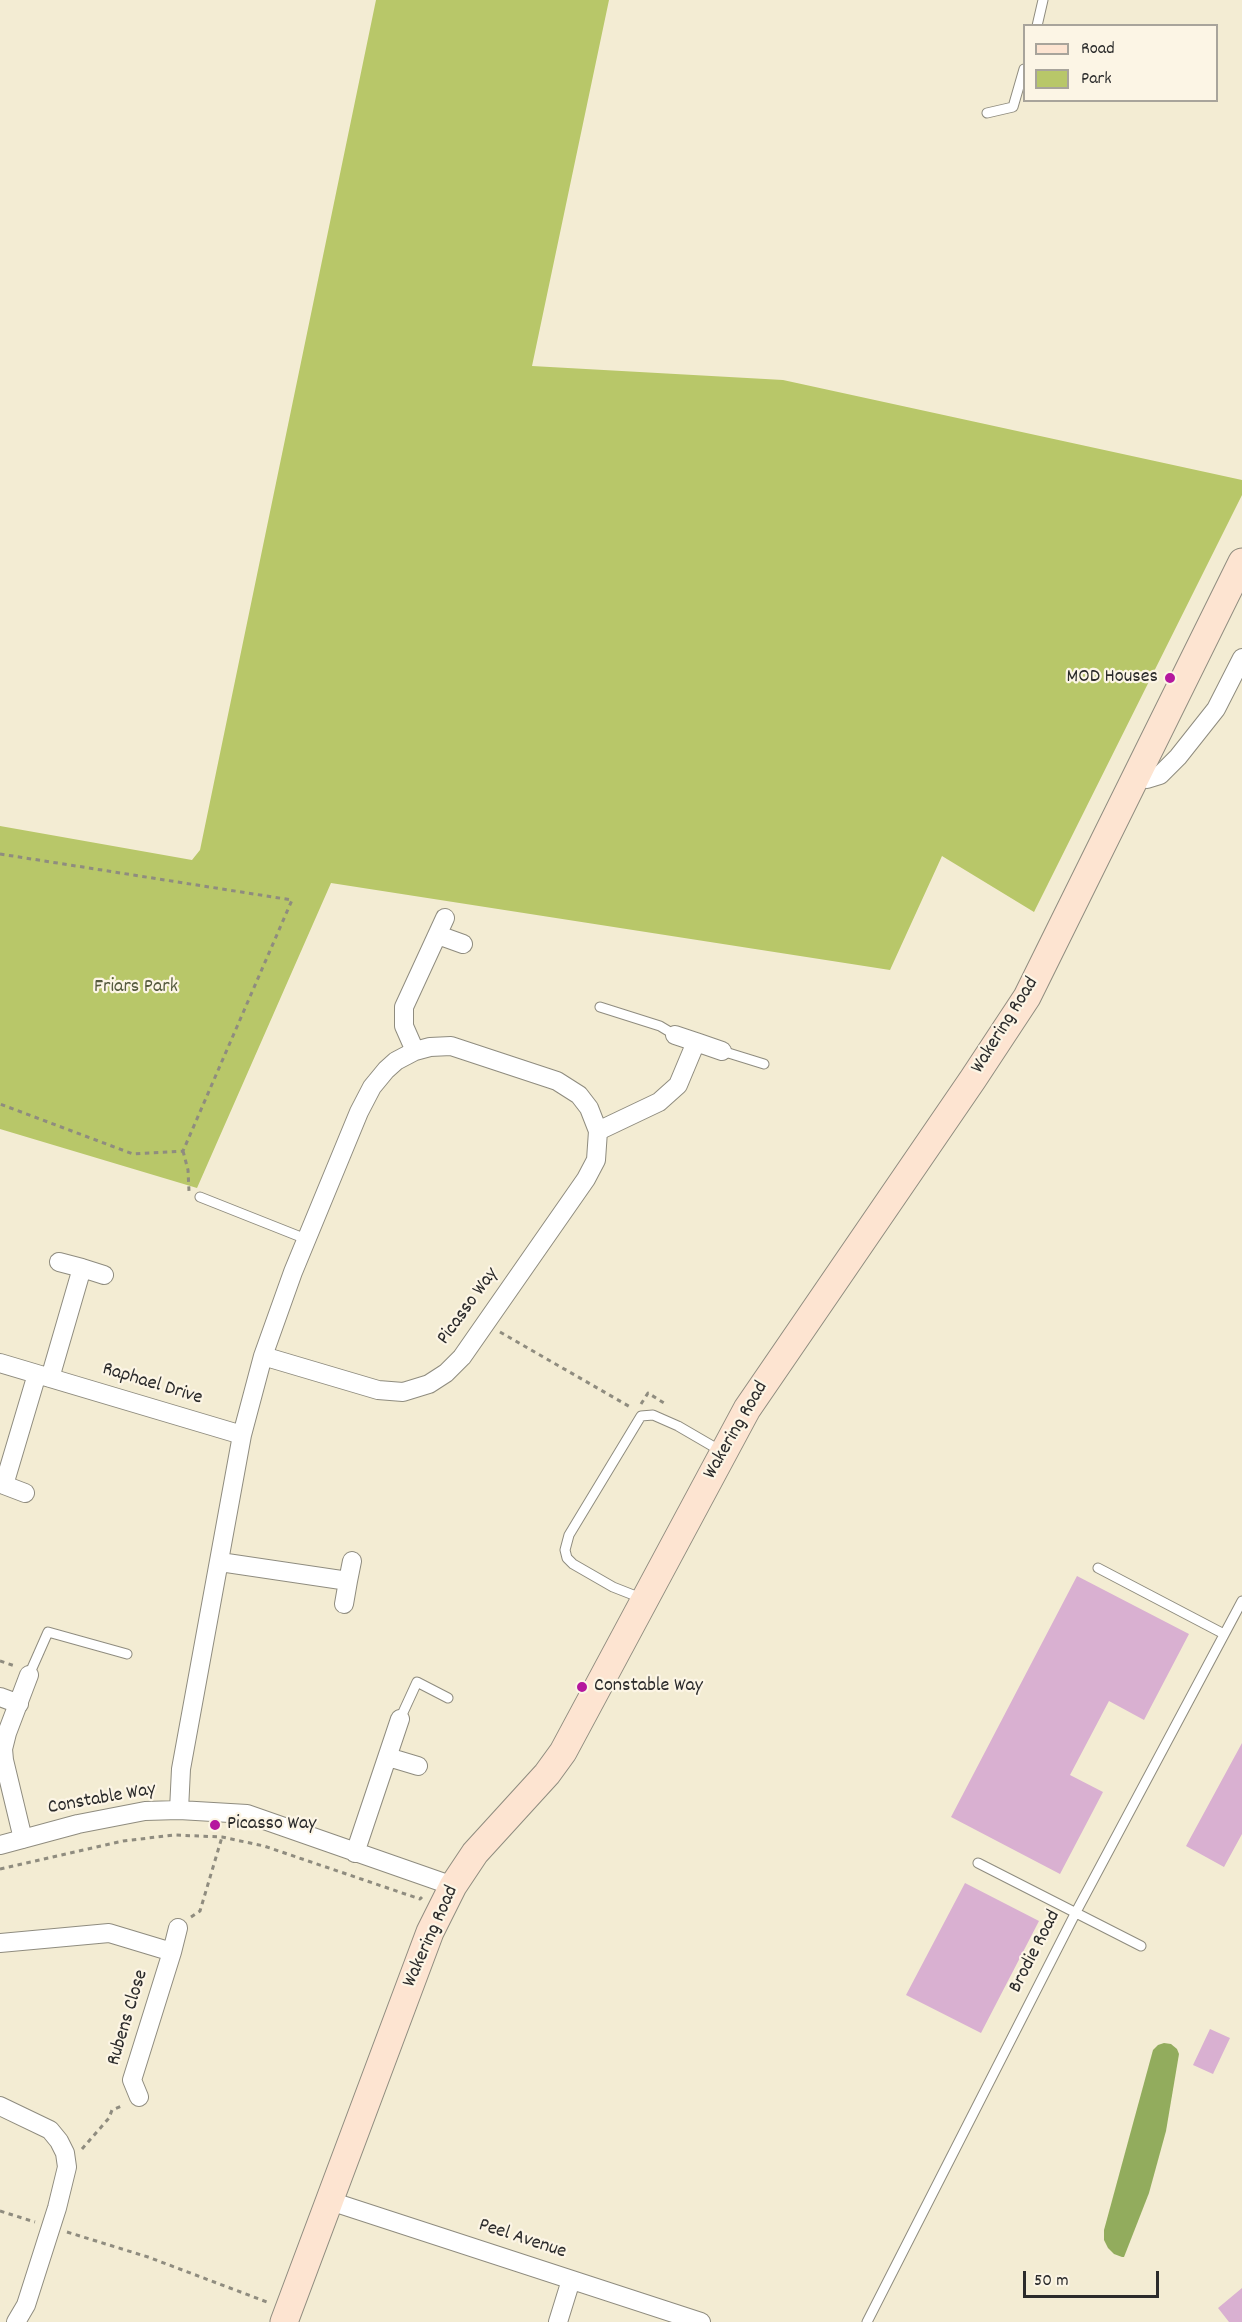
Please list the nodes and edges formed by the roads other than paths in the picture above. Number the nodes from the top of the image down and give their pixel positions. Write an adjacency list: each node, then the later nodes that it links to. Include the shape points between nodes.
1 (1043, 0): 2 (lane)
2 (1037, 24)
3 (1023, 72): 4 (lane, via 1013,107)
4 (987, 113)
5 (1242, 562): 7 (street, Wakering Road)
6 (1242, 657): 7 (street, via 1216,709 1179,757 1160,775)
7 (1136, 777): 25 (street, Wakering Road, via 1027,997 747,1408)
8 (463, 944): 12 (street, via 442,926 404,1007 404,1026)
9 (600, 1007): 10 (lane, via 660,1026)
10 (675, 1035): 11 (street)
11 (696, 1042): 13 (street); 15 (street, via 678,1085 659,1102)
12 (415, 1051): 15 (street, Picasso Way, via 451,1046 557,1081 579,1095); 17 (street, Picasso Way, via 391,1065 372,1087)
13 (722, 1051): 14 (lane)
14 (764, 1064)
15 (598, 1131): 21 (street, Picasso Way, via 596,1160 586,1179 462,1358 446,1373 429,1384 403,1392 378,1390)
16 (200, 1197): 17 (lane)
17 (306, 1239): 21 (street, Picasso Way)
18 (59, 1262): 19 (street)
19 (82, 1268): 20 (street); 23 (street)
20 (104, 1275)
21 (263, 1356): 24 (street, Picasso Way)
22 (0, 1363): 23 (street, Raphael Drive)
23 (43, 1376): 24 (street, Raphael Drive); 26 (street)
24 (242, 1435): 29 (street, Picasso Way)
25 (723, 1453): 32 (street, Wakering Road); 32 (lane, via 678,1426 653,1415 641,1416 569,1535 565,1550 573,1564)
26 (2, 1485): 27 (street)
27 (25, 1493)
28 (352, 1561): 31 (street)
29 (220, 1562): 31 (street); 45 (street, Picasso Way, via 181,1769)
30 (1098, 1568): 35 (lane)
31 (348, 1581): 34 (street)
32 (646, 1600): 50 (street, Wakering Road, via 563,1752 475,1853)
33 (1242, 1601): 35 (lane, Brodie Road)
34 (345, 1604)
35 (1224, 1634): 51 (lane, Brodie Road)
36 (127, 1654): 37 (lane, via 48,1632)
37 (29, 1675): 40 (street)
38 (0, 1697): 40 (street)
39 (448, 1698): 41 (lane, via 417,1682)
40 (19, 1704): 42 (street)
41 (400, 1719): 43 (street)
42 (2, 1749): 46 (street)
43 (387, 1757): 44 (street); 48 (street)
44 (418, 1766)
45 (178, 1810): 46 (street, Constable Way, via 116,1816); 48 (street, Constable Way, via 247,1814)
46 (23, 1839): 47 (street, Constable Way)
47 (0, 1845)
48 (356, 1853): 50 (street, Constable Way)
49 (978, 1863): 51 (lane)
50 (443, 1883): 58 (street, Wakering Road, via 430,1932)
51 (1076, 1912): 54 (lane); 64 (lane, Brodie Road)
52 (178, 1928): 55 (street, Rubens Close)
53 (0, 1943): 55 (street, Rubens Close, via 109,1933)
54 (1141, 1946)
55 (172, 1952): 56 (street, Rubens Close, via 132,2080)
56 (139, 2097)
57 (0, 2106): 61 (street, via 50,2130 59,2141 67,2164 65,2183 26,2305)
58 (330, 2202): 59 (street, Peel Avenue); 60 (street, Wakering Road)
59 (571, 2280): 62 (street); 63 (street, Peel Avenue)
60 (286, 2316)
61 (16, 2322)
62 (558, 2322)
63 (700, 2322)
64 (867, 2322)

